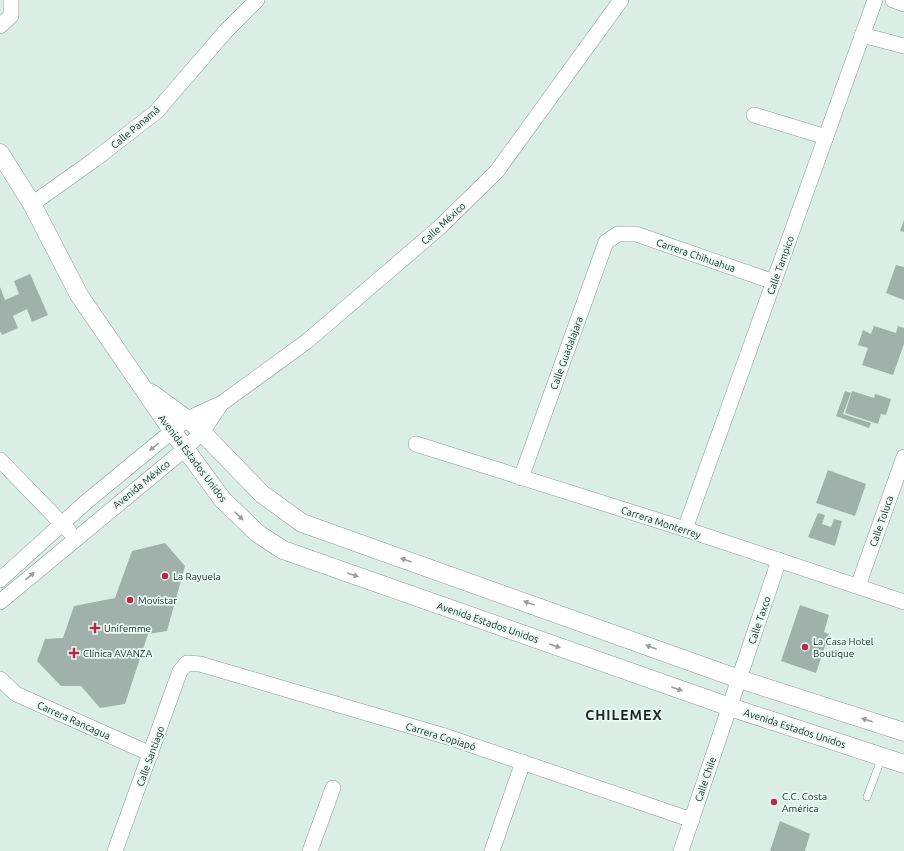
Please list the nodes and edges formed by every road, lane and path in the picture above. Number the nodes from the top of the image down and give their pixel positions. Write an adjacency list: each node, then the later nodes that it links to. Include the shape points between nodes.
1 (11, 0): 7 (street, via 11,16)
2 (257, 0): 13 (street, Calle Panamá, via 225,32 156,112)
3 (621, 0): 17 (street, Calle México, via 497,171 440,227 312,337)
4 (875, 0): 8 (street, Calle Tampico)
5 (893, 0): 6 (street)
6 (904, 4)
7 (0, 26)
8 (862, 35): 9 (street); 11 (street, Calle Tampico)
9 (904, 46)
10 (754, 115): 11 (street)
11 (826, 137): 15 (street, Calle Tampico)
12 (0, 153): 13 (street, Avenida Estados Unidos)
13 (32, 204): 16 (street, Avenida Estados Unidos, via 79,295)
14 (618, 234): 15 (street, Carrera Chihuahua, via 636,234); 25 (street, Calle Guadalajara, via 606,242)
15 (774, 282): 27 (street, Calle Tampico)
16 (140, 384): 18 (street, Avenida Estados Unidos); 19 (street, Avenida Estados Unidos)
17 (222, 403): 18 (street, Avenida México); 20 (street, Avenida México)
18 (187, 419): 19 (street, Avenida México); 20 (street, Avenida Estados Unidos)
19 (173, 432): 22 (street, Avenida Estados Unidos); 26 (street, Avenida México, one-way to 26)
20 (202, 432): 22 (street, Avenida México); 36 (street, Avenida Estados Unidos, one-way to 20, via 302,523 262,494)
21 (416, 444): 25 (street, Carrera Monterrey)
22 (185, 448): 28 (street, Avenida México); 37 (street, Avenida Estados Unidos, one-way to 37, via 222,499 257,533 283,550)
23 (904, 457): 31 (street, Calle Toluca)
24 (0, 460): 26 (street)
25 (520, 478): 27 (street, Carrera Monterrey)
26 (62, 524): 28 (street); 30 (street, Avenida México)
27 (685, 529): 29 (street, Carrera Monterrey)
28 (76, 537): 32 (street, Avenida México, one-way to 28)
29 (779, 560): 31 (street, Carrera Monterrey); 36 (street, Calle Taxco)
30 (0, 580)
31 (858, 586): 33 (street, Carrera Monterrey)
32 (0, 602)
33 (904, 602)
34 (187, 663): 39 (street, Calle Santiago, via 180,671); 41 (street, Carrera Copiapó, via 200,664)
35 (0, 679): 39 (street, Carrera Rancagua, via 16,694)
36 (740, 679): 37 (street, Calle Taxco); 38 (street, Avenida Estados Unidos, one-way to 36)
37 (730, 707): 40 (street, Avenida Estados Unidos); 45 (street, Calle Chile)
38 (904, 732)
39 (151, 754): 46 (street, Calle Santiago)
40 (882, 757): 42 (street, Avenida Estados Unidos); 44 (lane)
41 (523, 762): 45 (street, Carrera Copiapó); 48 (street)
42 (904, 764)
43 (333, 788): 47 (street)
44 (867, 797)
45 (692, 820): 49 (street, Calle Chile)
46 (114, 851)
47 (310, 851)
48 (492, 851)
49 (681, 851)

